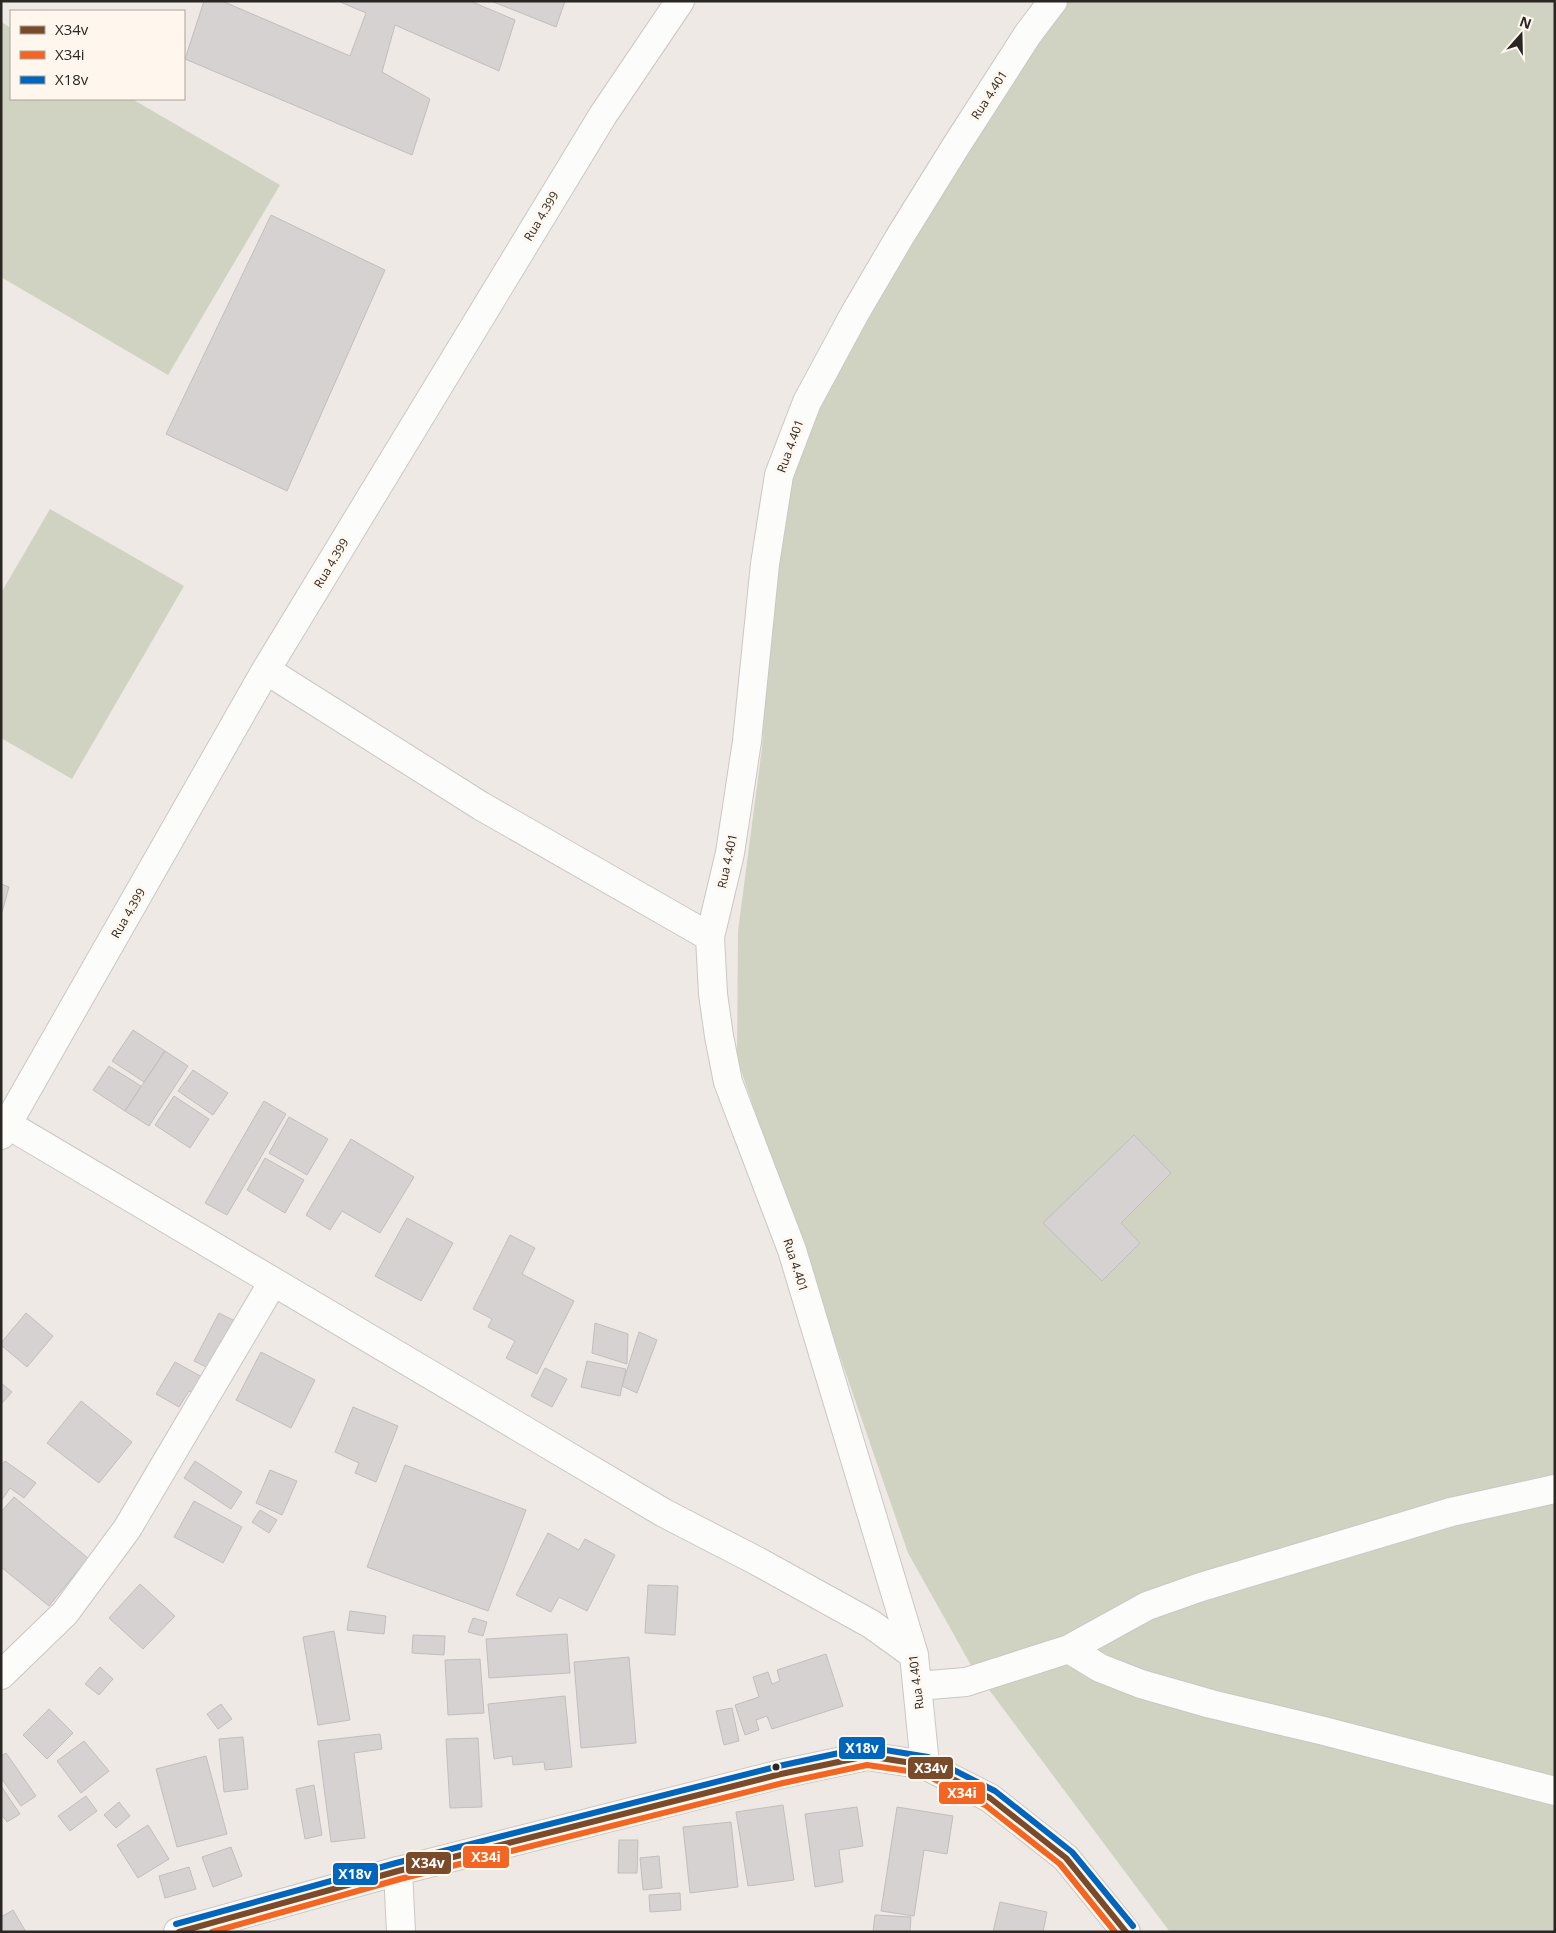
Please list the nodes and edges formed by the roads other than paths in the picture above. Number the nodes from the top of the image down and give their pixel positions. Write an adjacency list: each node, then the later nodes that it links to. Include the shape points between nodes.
1 (680, 1): 3 (street, Rua 4.399, via 603,115)
2 (1053, 1): 4 (street, Rua 4.401, via 1028,34 946,162 855,313 807,402 779,476 747,741 730,853)
3 (266, 670): 4 (street, via 481,806); 5 (street, Rua 4.399)
4 (710, 937): 9 (street, Rua 4.401, via 713,994 728,1082 792,1250)
5 (4, 1130): 6 (street)
6 (273, 1282): 9 (street, via 664,1513 871,1624); 10 (street, via 127,1529 65,1614)
7 (1555, 1489): 8 (street, via 1451,1512 1201,1587 1147,1606)
8 (1069, 1649): 11 (street, via 966,1682); 13 (street, via 1100,1668 1142,1684)
9 (914, 1655): 11 (street, Rua 4.401)
10 (1, 1675)
11 (917, 1686): 12 (street, Rua 4.401)
12 (925, 1765): 14 (street, via 867,1756 781,1774); 15 (street, via 990,1798 1066,1858)
13 (1555, 1791)
14 (398, 1871): 16 (street); 17 (street)
15 (1115, 1926)
16 (178, 1932)
17 (401, 1932)

